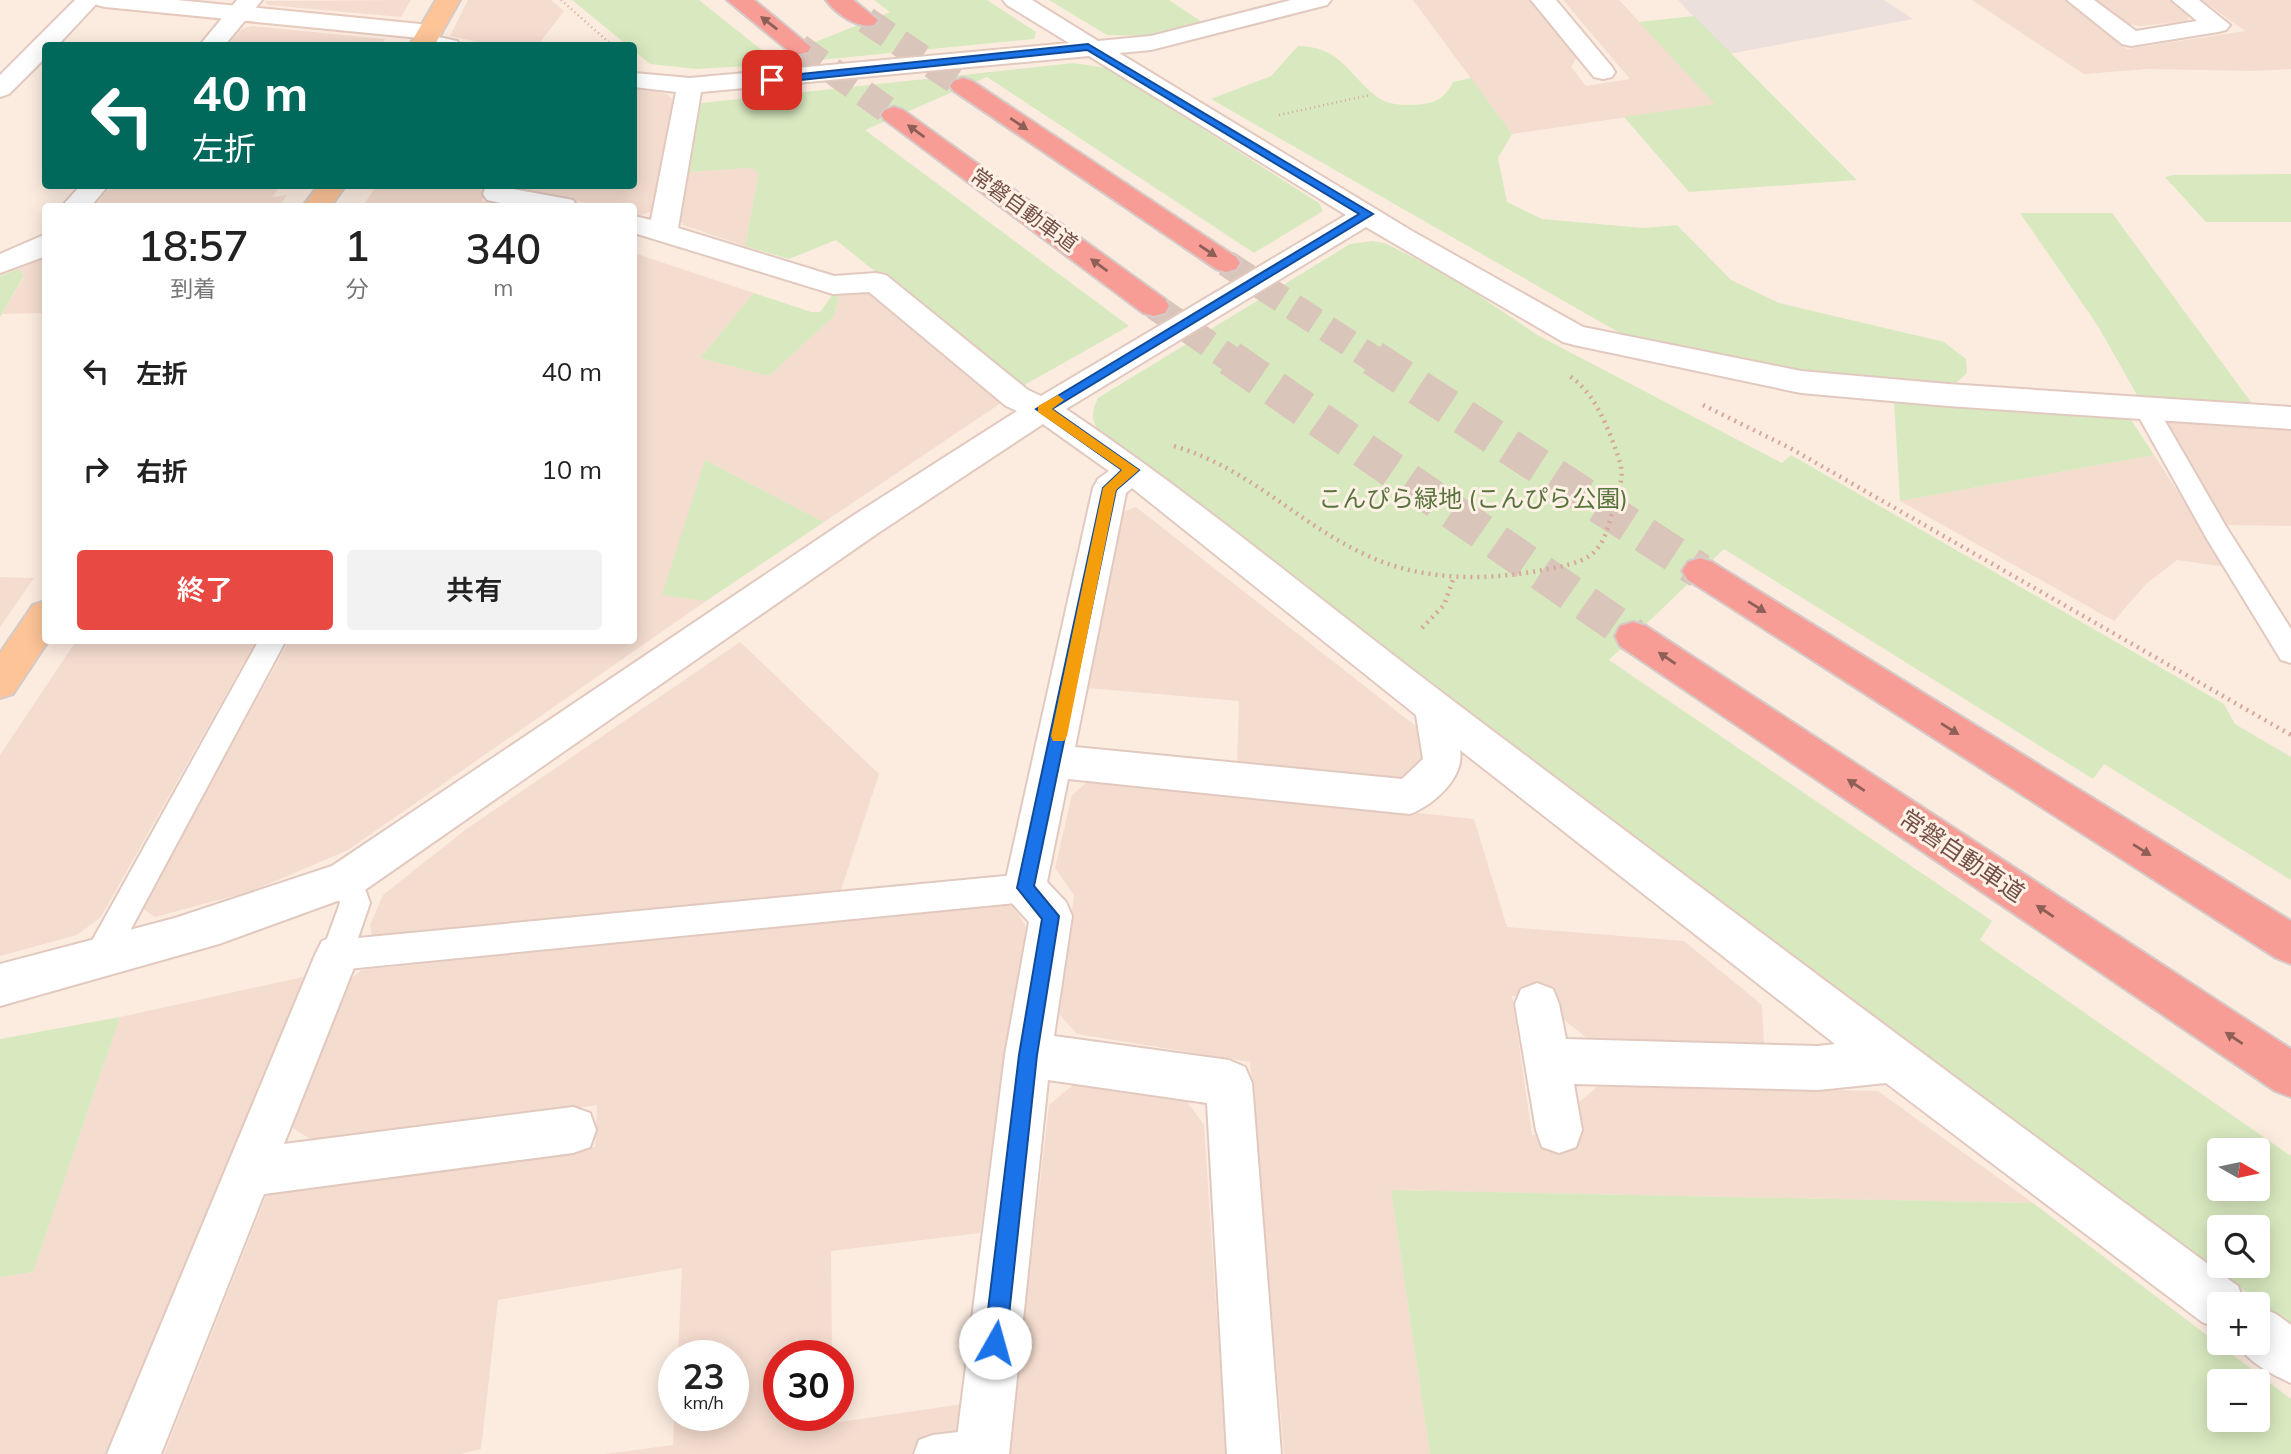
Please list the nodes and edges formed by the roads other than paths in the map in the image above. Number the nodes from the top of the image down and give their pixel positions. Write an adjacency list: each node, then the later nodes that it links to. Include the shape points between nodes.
1 (88, 0): 14 (street)
2 (105, 0): 11 (street)
3 (448, 0): 13 (main road)
4 (739, 0): 17 (highway, one-way to 4)
5 (838, 0): 12 (highway)
6 (1015, 0): 18 (street)
7 (1319, 0): 18 (street, via 1152,43)
8 (1543, 0): 19 (street)
9 (2079, 0): 10 (street, via 2131,39 2218,25)
10 (2184, 0)
11 (244, 6): 13 (street); 15 (street)
12 (866, 20)
13 (431, 41)
14 (46, 42)
15 (214, 42)
16 (42, 47): 23 (street)
17 (799, 47)
18 (1088, 47): 21 (street); 29 (street)
19 (1603, 72)
20 (637, 80): 21 (street)
21 (690, 86): 31 (street)
22 (962, 86): 33 (highway, one-way to 33)
23 (0, 89)
24 (894, 115): 35 (highway, 常磐自動車道, one-way to 24)
25 (90, 189): 27 (street)
26 (499, 189): 28 (street, via 498,194)
27 (79, 203)
28 (547, 203)
29 (1367, 214): 36 (street, via 1574,335 1801,382); 37 (street)
30 (637, 225): 31 (street)
31 (663, 231): 37 (street, via 833,285 876,282 1017,398)
32 (42, 247): 34 (street)
33 (1226, 263)
34 (0, 264)
35 (1154, 306)
36 (2146, 408): 38 (street); 44 (lane)
37 (1043, 409): 39 (street); 48 (street)
38 (2291, 418)
39 (1132, 470): 46 (street); 47 (street, via 1110,488)
40 (1700, 571): 50 (highway, one-way to 50)
41 (42, 620): 45 (main road)
42 (1633, 636): 58 (highway, 常磐自動車道, one-way to 42)
43 (271, 644): 52 (lane)
44 (2291, 652)
45 (5, 668)
46 (1434, 708): 47 (street, via 1443,764 1410,797); 57 (street)
47 (1053, 761): 49 (street)
48 (347, 879): 51 (lane, via 355,903); 52 (street, via 296,900)
49 (1025, 888): 51 (lane); 55 (street, via 1051,916)
50 (2291, 944)
51 (337, 955): 61 (street)
52 (98, 960): 53 (street)
53 (0, 985)
54 (1537, 1004): 56 (street)
55 (1028, 1055): 65 (street); 68 (street, via 1229,1083)
56 (1548, 1060): 57 (street, via 1818,1068); 60 (street)
57 (1892, 1060): 62 (street)
58 (2291, 1075)
59 (573, 1130): 61 (street)
60 (1559, 1130)
61 (250, 1171): 66 (street)
62 (2207, 1294)
63 (2270, 1341): 64 (street)
64 (2291, 1357)
65 (983, 1451): 67 (lane)
66 (134, 1454)
67 (933, 1454)
68 (1254, 1454)

